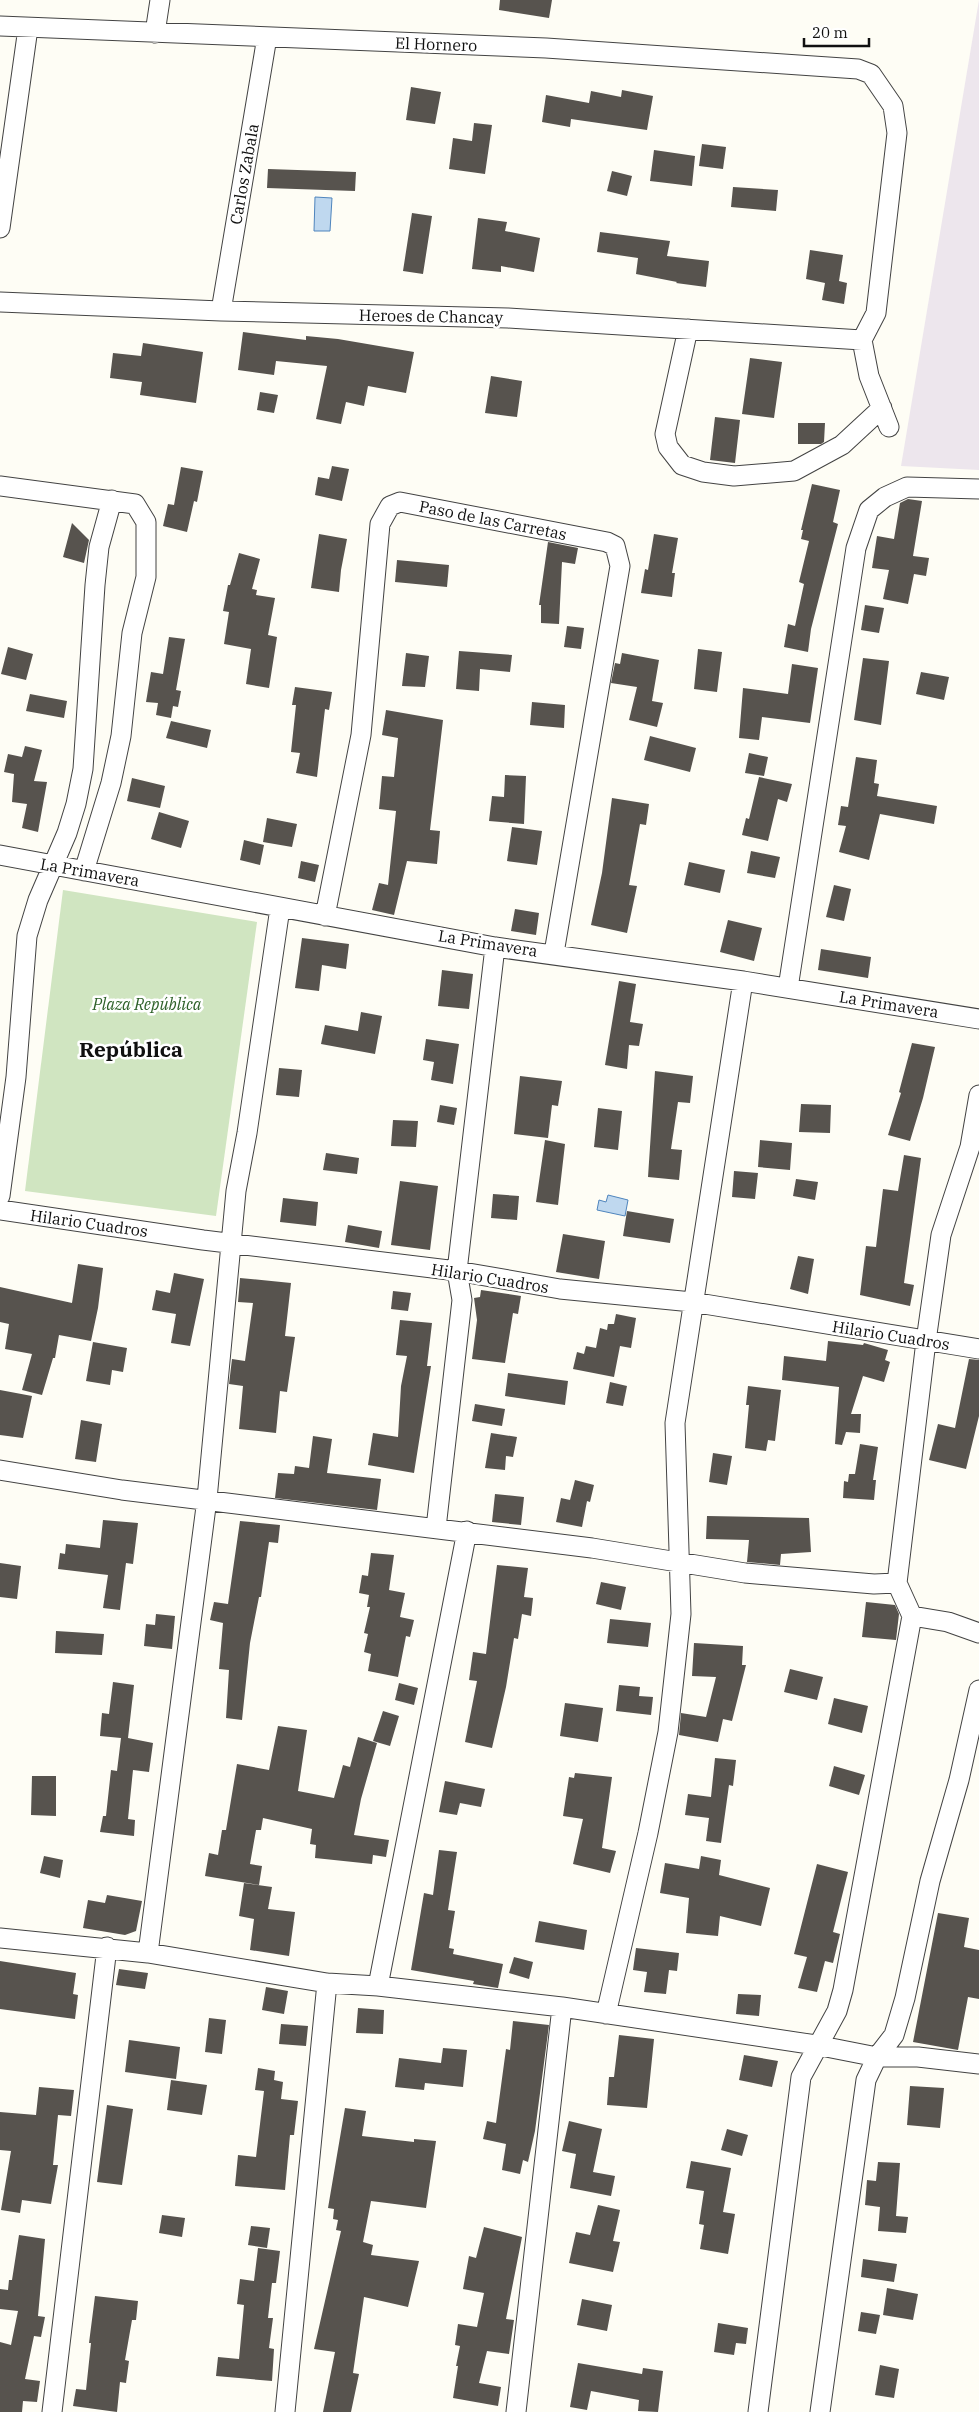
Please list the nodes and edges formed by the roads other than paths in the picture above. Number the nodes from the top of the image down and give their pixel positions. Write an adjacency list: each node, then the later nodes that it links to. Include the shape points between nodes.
1 (160, 0): 4 (street)
2 (0, 26): 3 (street, El Hornero)
3 (28, 28): 4 (street, El Hornero); 6 (street)
4 (155, 33): 5 (street, El Hornero)
5 (267, 37): 8 (street, Carlos Zabala); 10 (street, El Hornero, via 546,48 858,69 871,74 893,106 897,133 876,313)
6 (0, 228)
7 (0, 302): 8 (street, Heroes de Chancay)
8 (221, 311): 9 (street, Heroes de Chancay, via 508,318)
9 (688, 329): 10 (street, Heroes de Chancay); 11 (street, via 665,434 668,447 682,465 703,472 734,476 794,472 842,446)
10 (862, 340): 11 (street, via 869,376)
11 (882, 408): 12 (street)
12 (889, 427)
13 (0, 486): 15 (street)
14 (979, 489): 24 (street, via 907,487 885,497 870,510 856,548)
15 (112, 500): 17 (street, via 99,547 83,769 76,804); 18 (street, via 135,504 146,522 146,577 132,632 121,736 111,782)
16 (0, 855): 17 (street, La Primavera)
17 (54, 866): 18 (street, La Primavera); 27 (street, via 26,936 16,1077)
18 (84, 871): 19 (street, La Primavera)
19 (280, 908): 20 (street, La Primavera); 29 (street, via 236,1191)
20 (325, 916): 21 (street, La Primavera); 22 (street, Paso de las Carretas, via 360,735 380,524 390,506 400,502 615,546 620,566)
21 (496, 947): 22 (street, La Primavera); 30 (street)
22 (554, 953): 23 (street, La Primavera)
23 (743, 981): 24 (street, La Primavera); 31 (street)
24 (788, 988): 25 (street, La Primavera)
25 (979, 1019)
26 (979, 1095): 32 (street, via 970,1147 942,1234)
27 (0, 1196)
28 (0, 1210): 29 (street, Hilario Cuadros)
29 (231, 1244): 30 (street, Hilario Cuadros); 35 (street)
30 (457, 1271): 31 (street, Hilario Cuadros, via 560,1289); 36 (street, via 462,1300)
31 (692, 1302): 32 (street, Hilario Cuadros); 38 (street, via 675,1423)
32 (926, 1341): 33 (street, Hilario Cuadros); 39 (street)
33 (979, 1349)
34 (0, 1470): 35 (street, via 122,1490)
35 (207, 1499): 36 (street); 45 (street)
36 (436, 1528): 37 (street)
37 (467, 1531): 38 (street); 47 (street)
38 (679, 1562): 39 (street, via 745,1573 874,1584); 49 (street, via 681,1614 668,1732)
39 (897, 1582): 40 (street)
40 (912, 1616): 41 (street, via 948,1622); 50 (street, via 843,1990 836,2011)
41 (979, 1633)
42 (979, 1690): 51 (street, via 959,1780 930,1880 905,1998 894,2035)
43 (0, 1938): 44 (street)
44 (107, 1947): 45 (street); 53 (street)
45 (148, 1953): 46 (street)
46 (327, 1983): 47 (street); 54 (street)
47 (378, 1986): 48 (street)
48 (562, 2006): 49 (street); 55 (street)
49 (606, 2014): 50 (street)
50 (816, 2045): 51 (street); 56 (street, via 801,2077)
51 (877, 2057): 52 (street, via 918,2057); 57 (street, via 866,2080)
52 (979, 2064)
53 (52, 2412)
54 (285, 2412)
55 (516, 2412)
56 (758, 2412)
57 (820, 2412)

